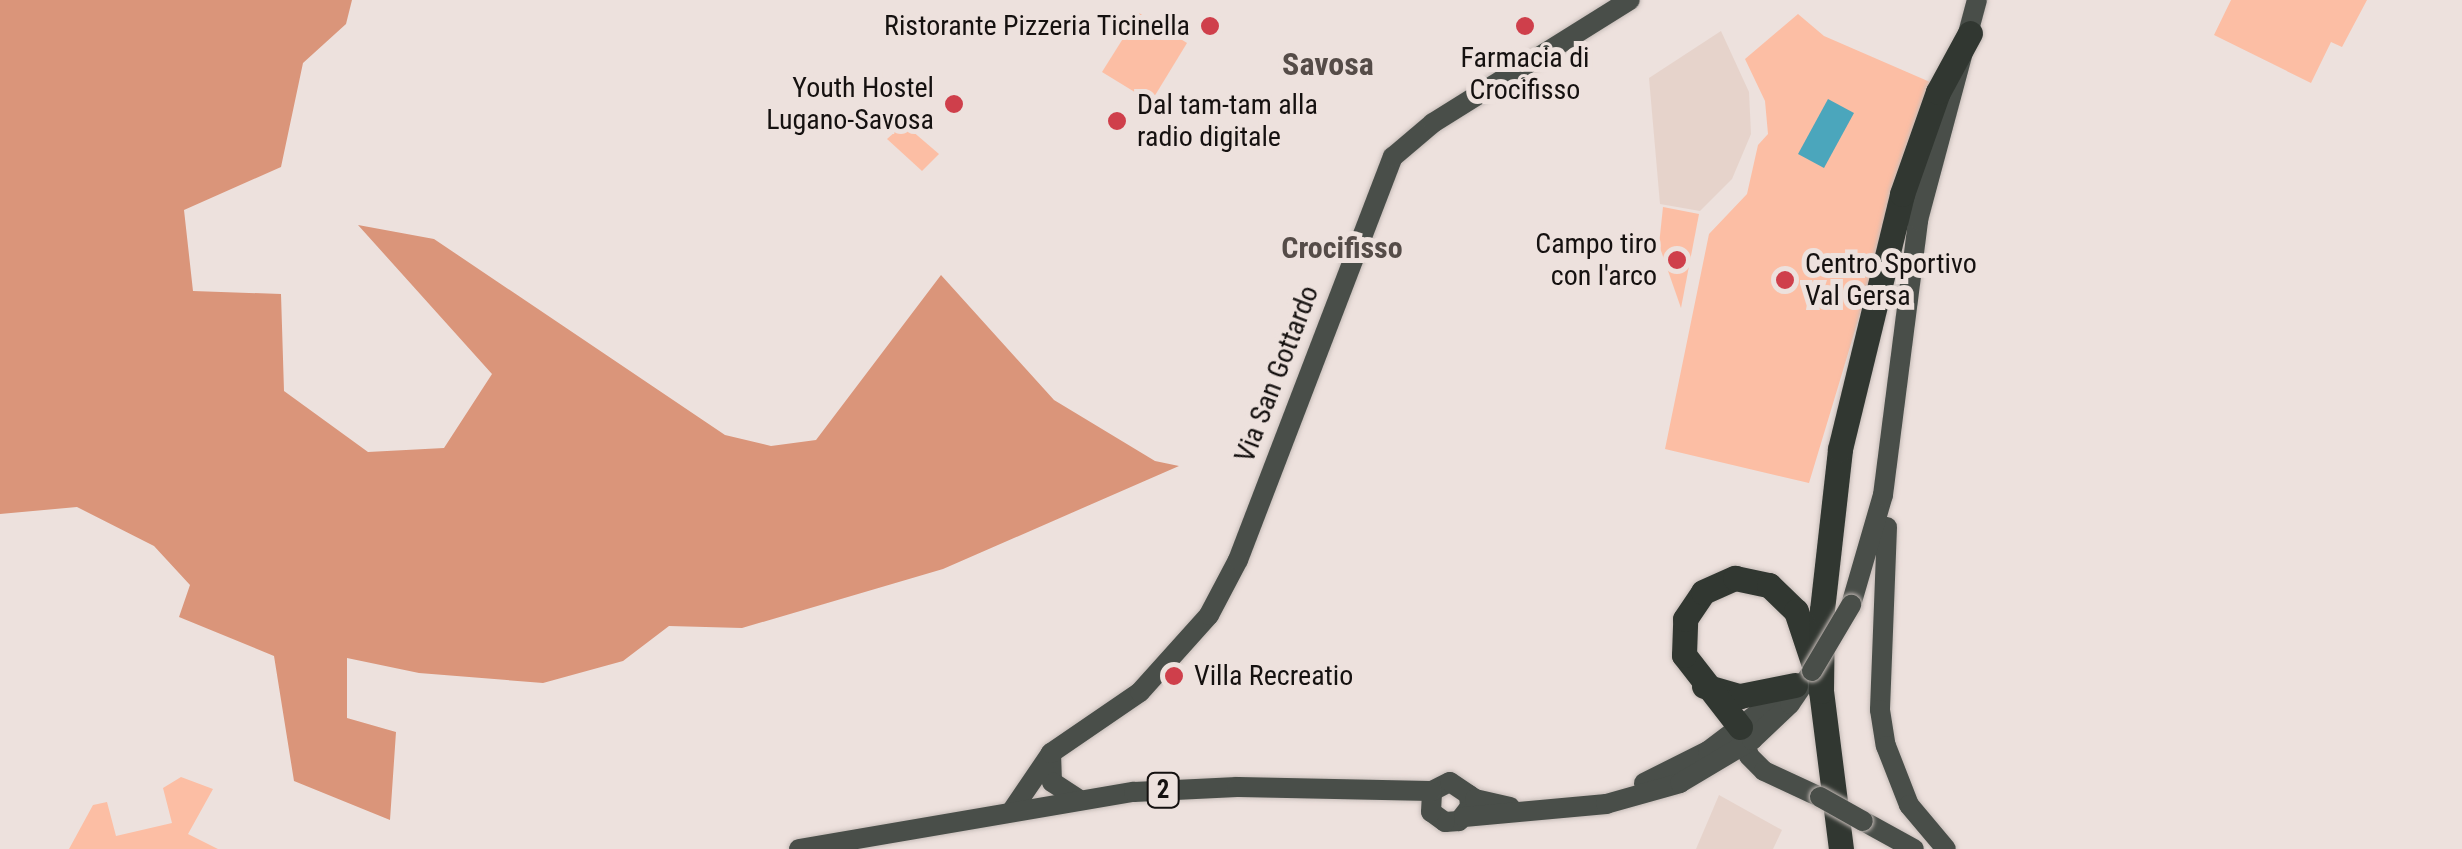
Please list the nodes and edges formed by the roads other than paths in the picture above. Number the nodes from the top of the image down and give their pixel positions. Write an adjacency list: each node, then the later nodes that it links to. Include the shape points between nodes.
1 (1630, 0): 9 (main road, Via San Gottardo, via 1433,123 1393,158 1215,604 1159,676)
2 (1977, 0): 4 (main road)
3 (1990, 0): 4 (main road)
4 (1970, 33): 5 (main road, via 1918,220); 6 (highway, via 1926,122 1875,289 1833,496)
5 (1891, 440): 6 (main road, bridge, via 1872,546 1851,605); 23 (main road, via 1880,710 1897,782)
6 (1809, 682): 7 (highway, via 1740,696); 7 (highway, via 1790,602 1770,585 1745,578 1709,587 1684,619 1684,655); 8 (main road); 21 (highway)
7 (1704, 686): 8 (highway)
8 (1745, 738): 10 (main road, via 1754,762); 11 (main road); 13 (main road); 16 (main road)
9 (1051, 753): 14 (main road, via 1052,782); 17 (main road, Via San Gottardo)
10 (1779, 778): 11 (main road, via 1737,771); 13 (main road)
11 (1680, 783): 16 (main road)
12 (1469, 795): 15 (main road, via 1450,782); 18 (main road); 19 (main road)
13 (1820, 797): 22 (main road, bridge)
14 (1078, 799): 15 (main road, 2, via 1216,787); 17 (main road, 2)
15 (1432, 802): 19 (main road, via 1444,822)
16 (1585, 806): 18 (main road)
17 (1012, 809): 20 (main road, 2)
18 (1534, 810): 19 (main road)
19 (1464, 817)
20 (799, 849)
21 (1842, 849)
22 (1914, 849)
23 (1946, 849)

